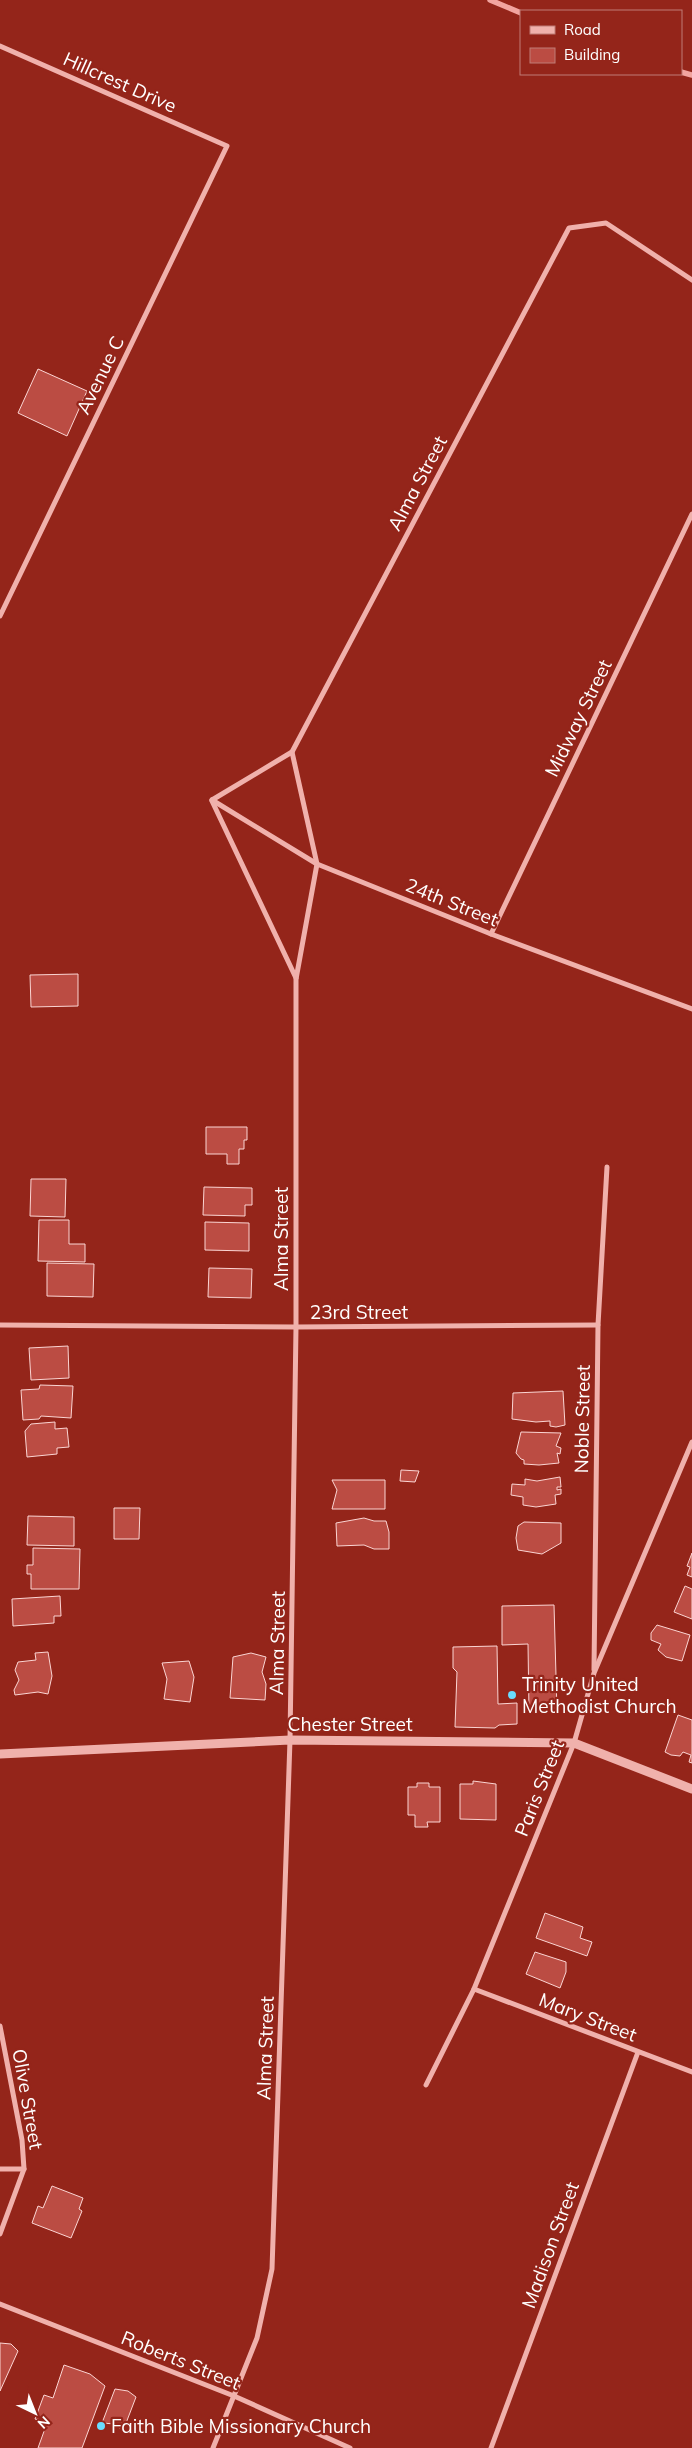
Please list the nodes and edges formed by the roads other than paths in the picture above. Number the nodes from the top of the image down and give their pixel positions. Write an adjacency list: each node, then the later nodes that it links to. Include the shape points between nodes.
1 (0, 46): 2 (street, Hillcrest Drive)
2 (227, 146): 5 (street, Avenue C)
3 (692, 280): 6 (street, Alma Street, via 606,223 569,228)
4 (692, 514): 9 (street, Midway Street)
5 (0, 616)
6 (292, 752): 7 (street); 8 (street, Alma Street)
7 (212, 800): 8 (street, 24th Street); 10 (street, Alma Street)
8 (317, 864): 9 (street, 24th Street); 10 (street, Alma Street)
9 (490, 934): 11 (street, 24th Street)
10 (296, 979): 15 (street, Alma Street)
11 (692, 1009)
12 (607, 1167): 14 (street, Noble Street)
13 (0, 1325): 15 (street, 23rd Street)
14 (598, 1325): 15 (street, 23rd Street); 17 (street, Noble Street)
15 (296, 1327): 18 (street, Alma Street)
16 (692, 1442): 17 (street, Paris Street)
17 (594, 1673): 19 (street, Paris Street)
18 (290, 1740): 19 (street, Chester Street); 20 (street, Chester Street); 31 (street, Alma Street, via 272,2269 257,2338)
19 (574, 1743): 21 (street, Chester Street); 22 (street, Paris Street)
20 (0, 1754)
21 (692, 1789)
22 (474, 1989): 24 (street, Mary Street); 26 (street, Paris Street)
23 (0, 2026): 28 (street, Olive Street, via 22,2140)
24 (638, 2052): 25 (street, Mary Street); 34 (street, Madison Street)
25 (692, 2072)
26 (426, 2085)
27 (0, 2169): 28 (street)
28 (24, 2170): 29 (street, Olive Street)
29 (0, 2234)
30 (0, 2304): 31 (street, Roberts Street)
31 (234, 2396): 32 (street, Alma Street); 33 (street, Roberts Street)
32 (213, 2448)
33 (350, 2448)
34 (491, 2448)

